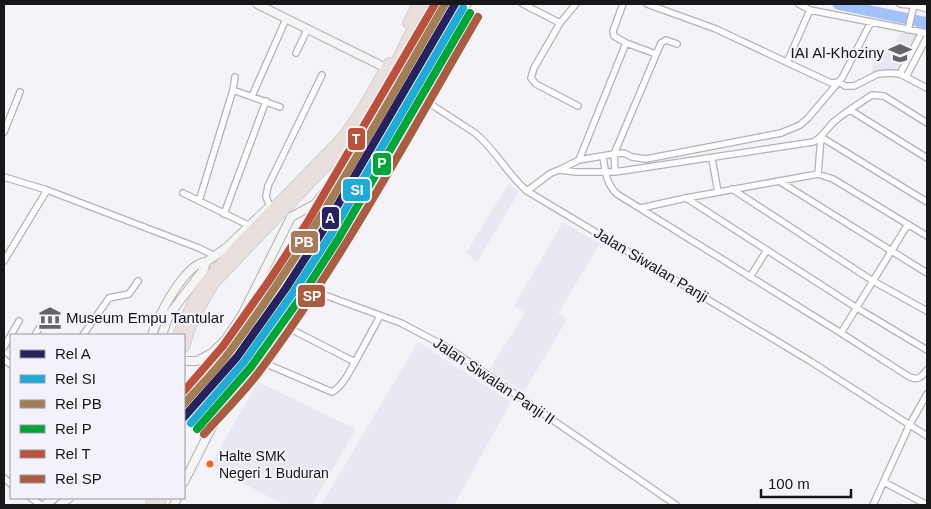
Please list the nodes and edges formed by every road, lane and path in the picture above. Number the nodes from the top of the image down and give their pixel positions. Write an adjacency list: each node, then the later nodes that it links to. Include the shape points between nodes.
1 (257, 4): 14 (street)
2 (418, 4): 26 (highway)
3 (425, 4): 26 (highway)
4 (468, 4): 36 (street, via 442,50 446,63)
5 (523, 4): 16 (street)
6 (576, 4): 16 (street)
7 (623, 4): 21 (street, via 613,34)
8 (647, 4): 25 (street, via 716,29)
9 (799, 4): 13 (street)
10 (900, 4): 11 (street)
11 (913, 6): 12 (street); 17 (street)
12 (927, 8)
13 (810, 10): 15 (street); 25 (street)
14 (286, 19): 18 (street); 34 (street)
15 (870, 22): 17 (street); 30 (street)
16 (560, 23): 37 (street, via 531,78 536,84)
17 (909, 27): 19 (street)
18 (307, 30): 23 (street); 26 (street)
19 (924, 32): 28 (street)
20 (927, 37): 28 (street)
21 (626, 42): 24 (street); 48 (street)
22 (677, 44): 24 (street, via 663,40)
23 (296, 53)
24 (656, 54): 44 (street)
25 (787, 62): 30 (street, via 830,83)
26 (387, 73): 36 (street, Jalan Siwalan Panji); 40 (highway); 60 (highway, via 344,138)
27 (322, 75): 65 (street, via 268,186 266,197)
28 (903, 75): 30 (street, via 878,74 854,86); 31 (street)
29 (235, 77): 32 (street)
30 (839, 82): 44 (street, via 808,118 781,133 646,159 624,153)
31 (927, 88)
32 (233, 90): 34 (street); 62 (street)
33 (20, 92): 42 (street)
34 (252, 96): 35 (street)
35 (266, 101): 38 (street); 67 (street)
36 (429, 104): 57 (street, Jalan Siwalan Panji, via 486,141)
37 (578, 106)
38 (280, 107)
39 (850, 110): 41 (street, via 872,95 880,95); 43 (street, via 831,124); 46 (street)
40 (365, 120): 64 (street, via 341,171); 71 (highway, via 345,148)
41 (927, 123)
42 (4, 132)
43 (821, 137): 47 (street, via 802,145); 52 (street); 63 (street)
44 (614, 154): 45 (street); 51 (street)
45 (603, 156): 48 (street); 50 (street)
46 (927, 158)
47 (712, 159): 51 (street); 58 (street)
48 (579, 160): 49 (street)
49 (559, 170): 50 (street); 57 (street)
50 (605, 172): 51 (street); 66 (street, via 614,191)
51 (614, 172)
52 (818, 174): 54 (street); 68 (street, via 833,179)
53 (4, 177): 56 (street)
54 (780, 181): 55 (street); 73 (street)
55 (732, 189): 58 (street); 80 (street)
56 (47, 190): 74 (street); 75 (street)
57 (526, 191): 102 (street, Jalan Siwalan Panji, via 810,361)
58 (718, 192): 61 (street)
59 (183, 193): 62 (street)
60 (287, 196): 65 (street); 71 (highway)
61 (686, 198): 66 (street); 72 (street)
62 (199, 201): 67 (street)
63 (927, 202)
64 (315, 204): 81 (street, via 305,266); 98 (street, via 291,218 242,315 226,339 212,353 197,361)
65 (270, 206): 69 (street)
66 (640, 208): 78 (street)
67 (224, 214): 69 (street)
68 (908, 224): 70 (street); 73 (street)
69 (248, 225): 74 (street)
70 (927, 236)
71 (243, 246): 94 (highway, via 223,261 196,296); 95 (highway, via 214,283 193,319)
72 (767, 250): 78 (street); 82 (street)
73 (892, 250): 77 (street); 80 (street)
74 (215, 256): 76 (street)
75 (4, 261)
76 (206, 262): 92 (street, via 199,263 181,281 161,310); 93 (street, via 169,314)
77 (927, 273)
78 (750, 277): 89 (street)
79 (138, 281): 88 (street, via 129,294 109,298)
80 (873, 281): 82 (street); 83 (street)
81 (297, 285): 85 (street, Jalan Siwalan Panji II); 86 (street)
82 (857, 308): 89 (street); 96 (street)
83 (927, 311)
84 (48, 314): 91 (street)
85 (380, 316): 99 (street); 106 (street, Jalan Siwalan Panji II, via 401,323 450,349)
86 (273, 320): 97 (street); 99 (street)
87 (19, 322): 90 (street)
88 (84, 332)
89 (841, 332): 100 (street, via 912,378 920,378)
90 (12, 334)
91 (36, 334)
92 (152, 334)
93 (162, 334)
94 (178, 334)
95 (185, 343)
96 (927, 350)
97 (248, 356): 99 (street, via 332,392 340,386); 104 (street)
98 (185, 361)
99 (355, 362)
100 (927, 370)
101 (927, 394): 102 (street)
102 (909, 426): 103 (street, Jalan Siwalan Panji); 105 (street)
103 (927, 436)
104 (185, 480)
105 (884, 482): 107 (street); 108 (street)
106 (676, 505)
107 (873, 505)
108 (927, 505)

